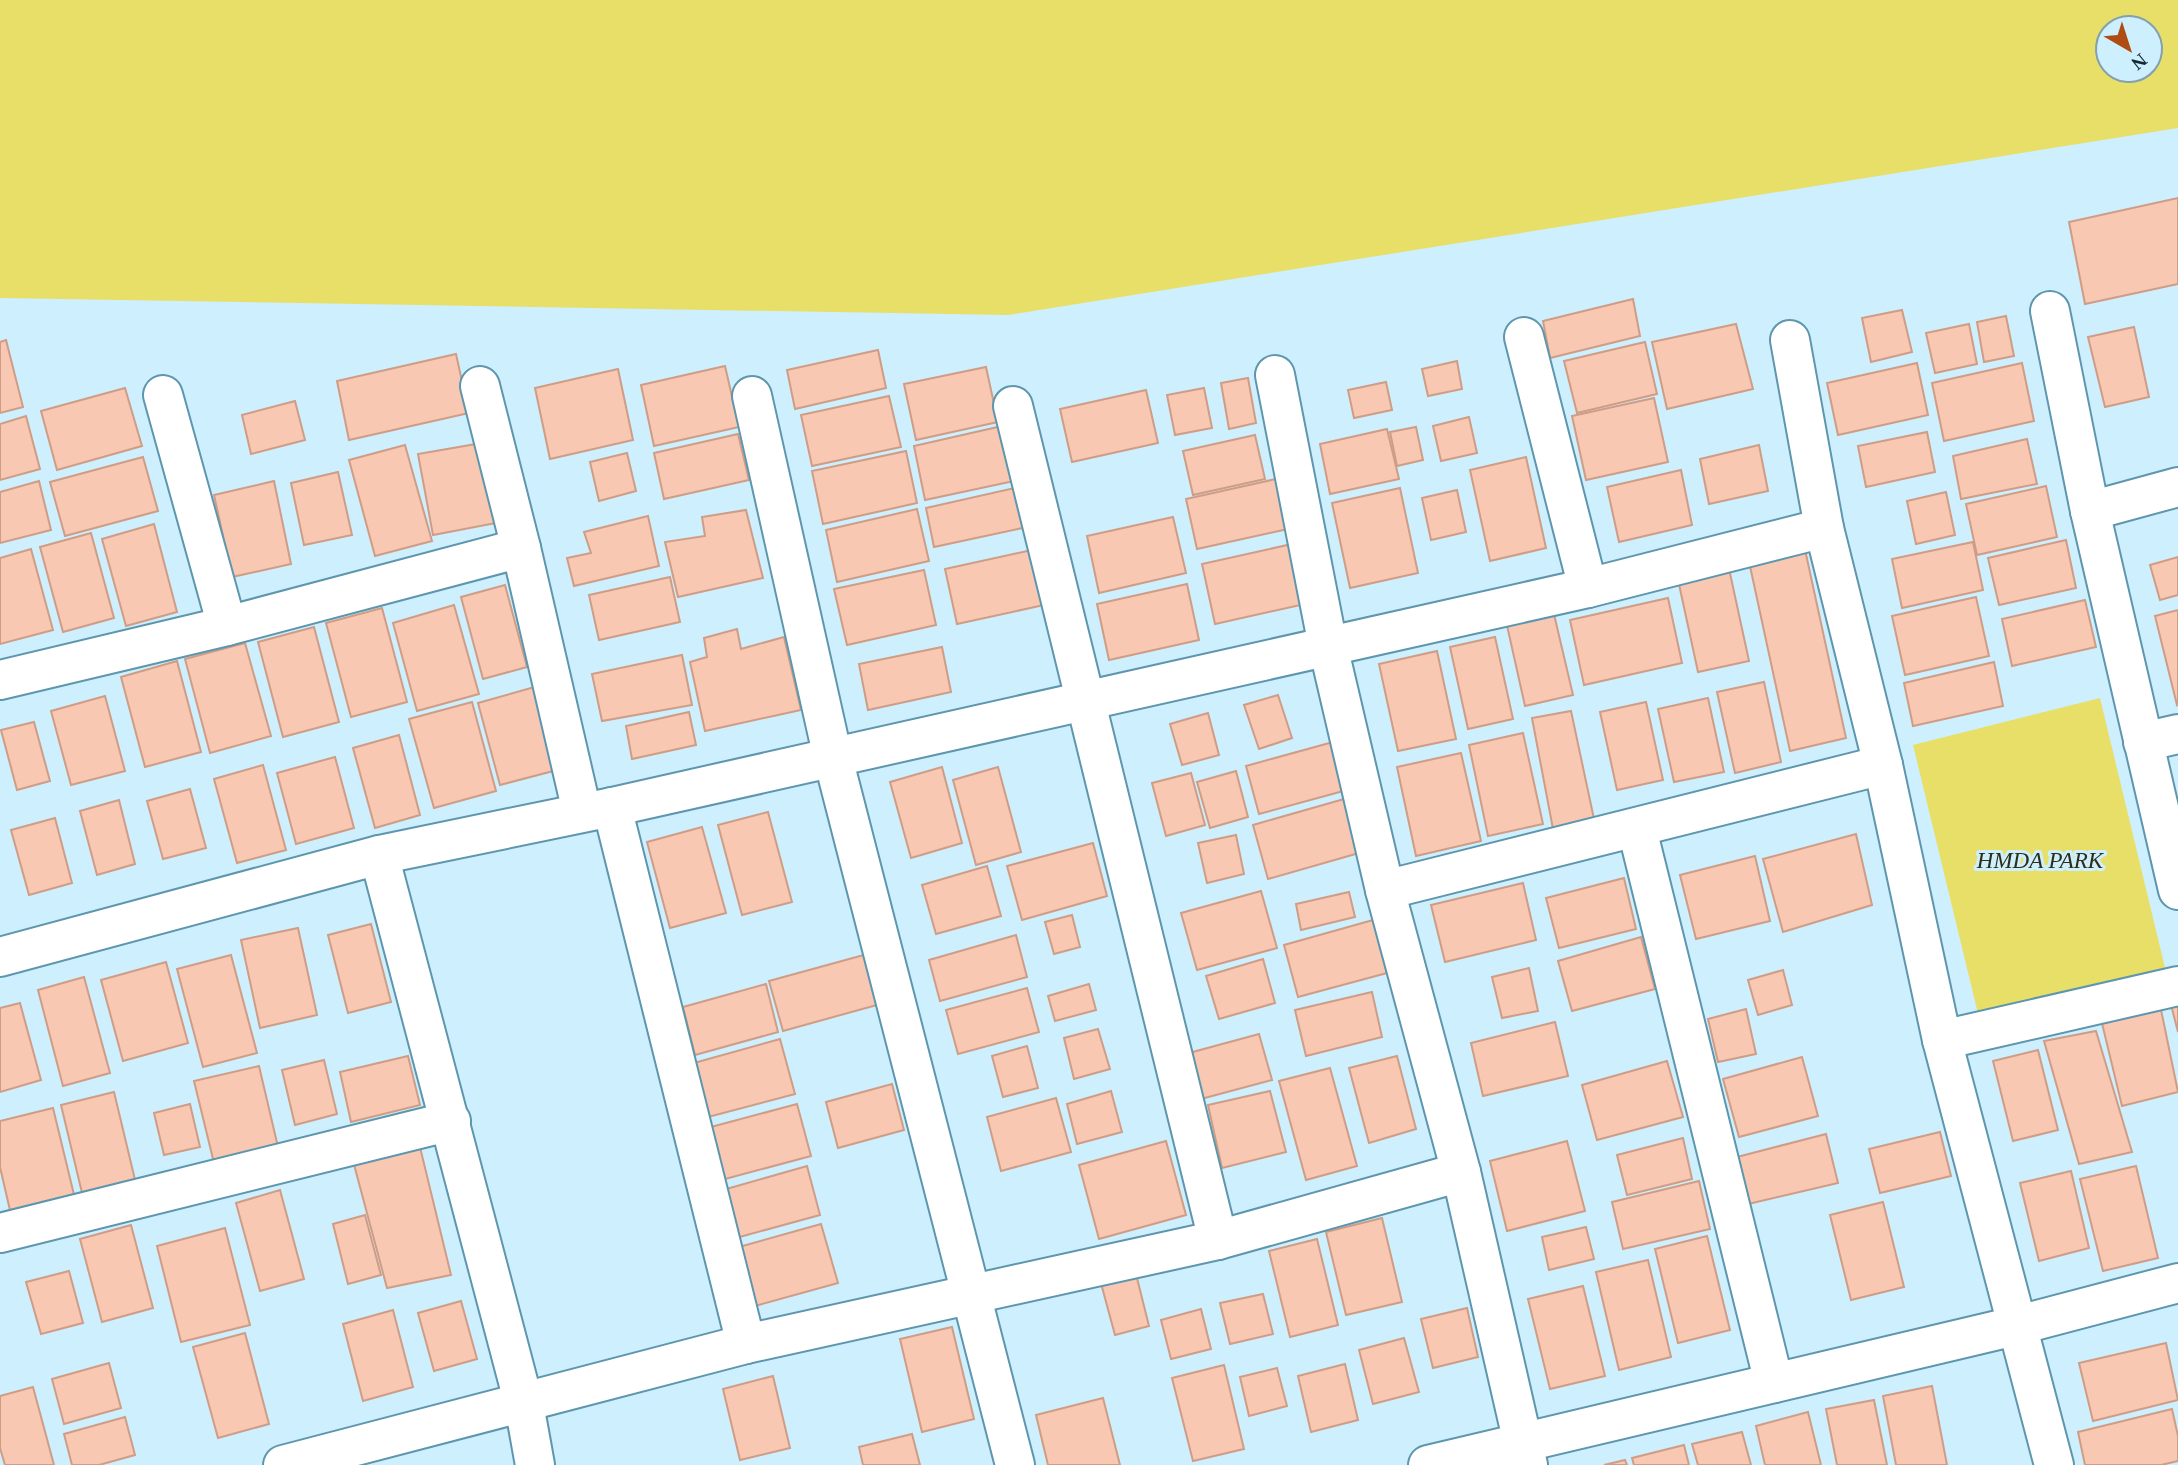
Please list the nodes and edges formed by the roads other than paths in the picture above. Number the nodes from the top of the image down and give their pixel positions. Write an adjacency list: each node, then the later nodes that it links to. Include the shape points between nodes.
1 (2050, 311): 10 (street)
2 (1524, 337): 13 (street)
3 (1790, 340): 11 (street)
4 (1275, 375): 15 (street)
5 (480, 386): 12 (street)
6 (163, 395): 14 (street)
7 (752, 396): 19 (street)
8 (1013, 406): 17 (street)
9 (2178, 487): 10 (street)
10 (2090, 511): 18 (street)
11 (1824, 528): 13 (street); 20 (street)
12 (521, 548): 14 (street); 21 (street)
13 (1588, 588): 15 (street)
14 (226, 626): 16 (street)
15 (1328, 646): 17 (street); 24 (street)
16 (0, 680)
17 (1086, 702): 19 (street); 32 (street)
18 (2160, 738): 25 (street)
19 (833, 758): 21 (street); 34 (street)
20 (1883, 765): 22 (street); 28 (street)
21 (597, 810): 23 (street); 36 (street)
22 (1637, 829): 24 (street); 37 (street)
23 (379, 855): 26 (street); 29 (street)
24 (1385, 890): 30 (street)
25 (2178, 890)
26 (0, 957)
27 (2178, 986): 28 (street)
28 (1942, 1040): 35 (street)
29 (451, 1121): 31 (street); 38 (street)
30 (1461, 1172): 32 (street); 39 (street)
31 (0, 1233)
32 (1218, 1240): 34 (street)
33 (2178, 1283): 35 (street)
34 (973, 1294): 36 (street); 42 (street)
35 (2015, 1326): 37 (street); 44 (street)
36 (746, 1344): 38 (street)
37 (1774, 1383): 39 (street)
38 (524, 1404): 40 (street); 41 (street)
39 (1525, 1454): 43 (street)
40 (283, 1465)
41 (535, 1465)
42 (1015, 1465)
43 (1428, 1465)
44 (2054, 1465)

